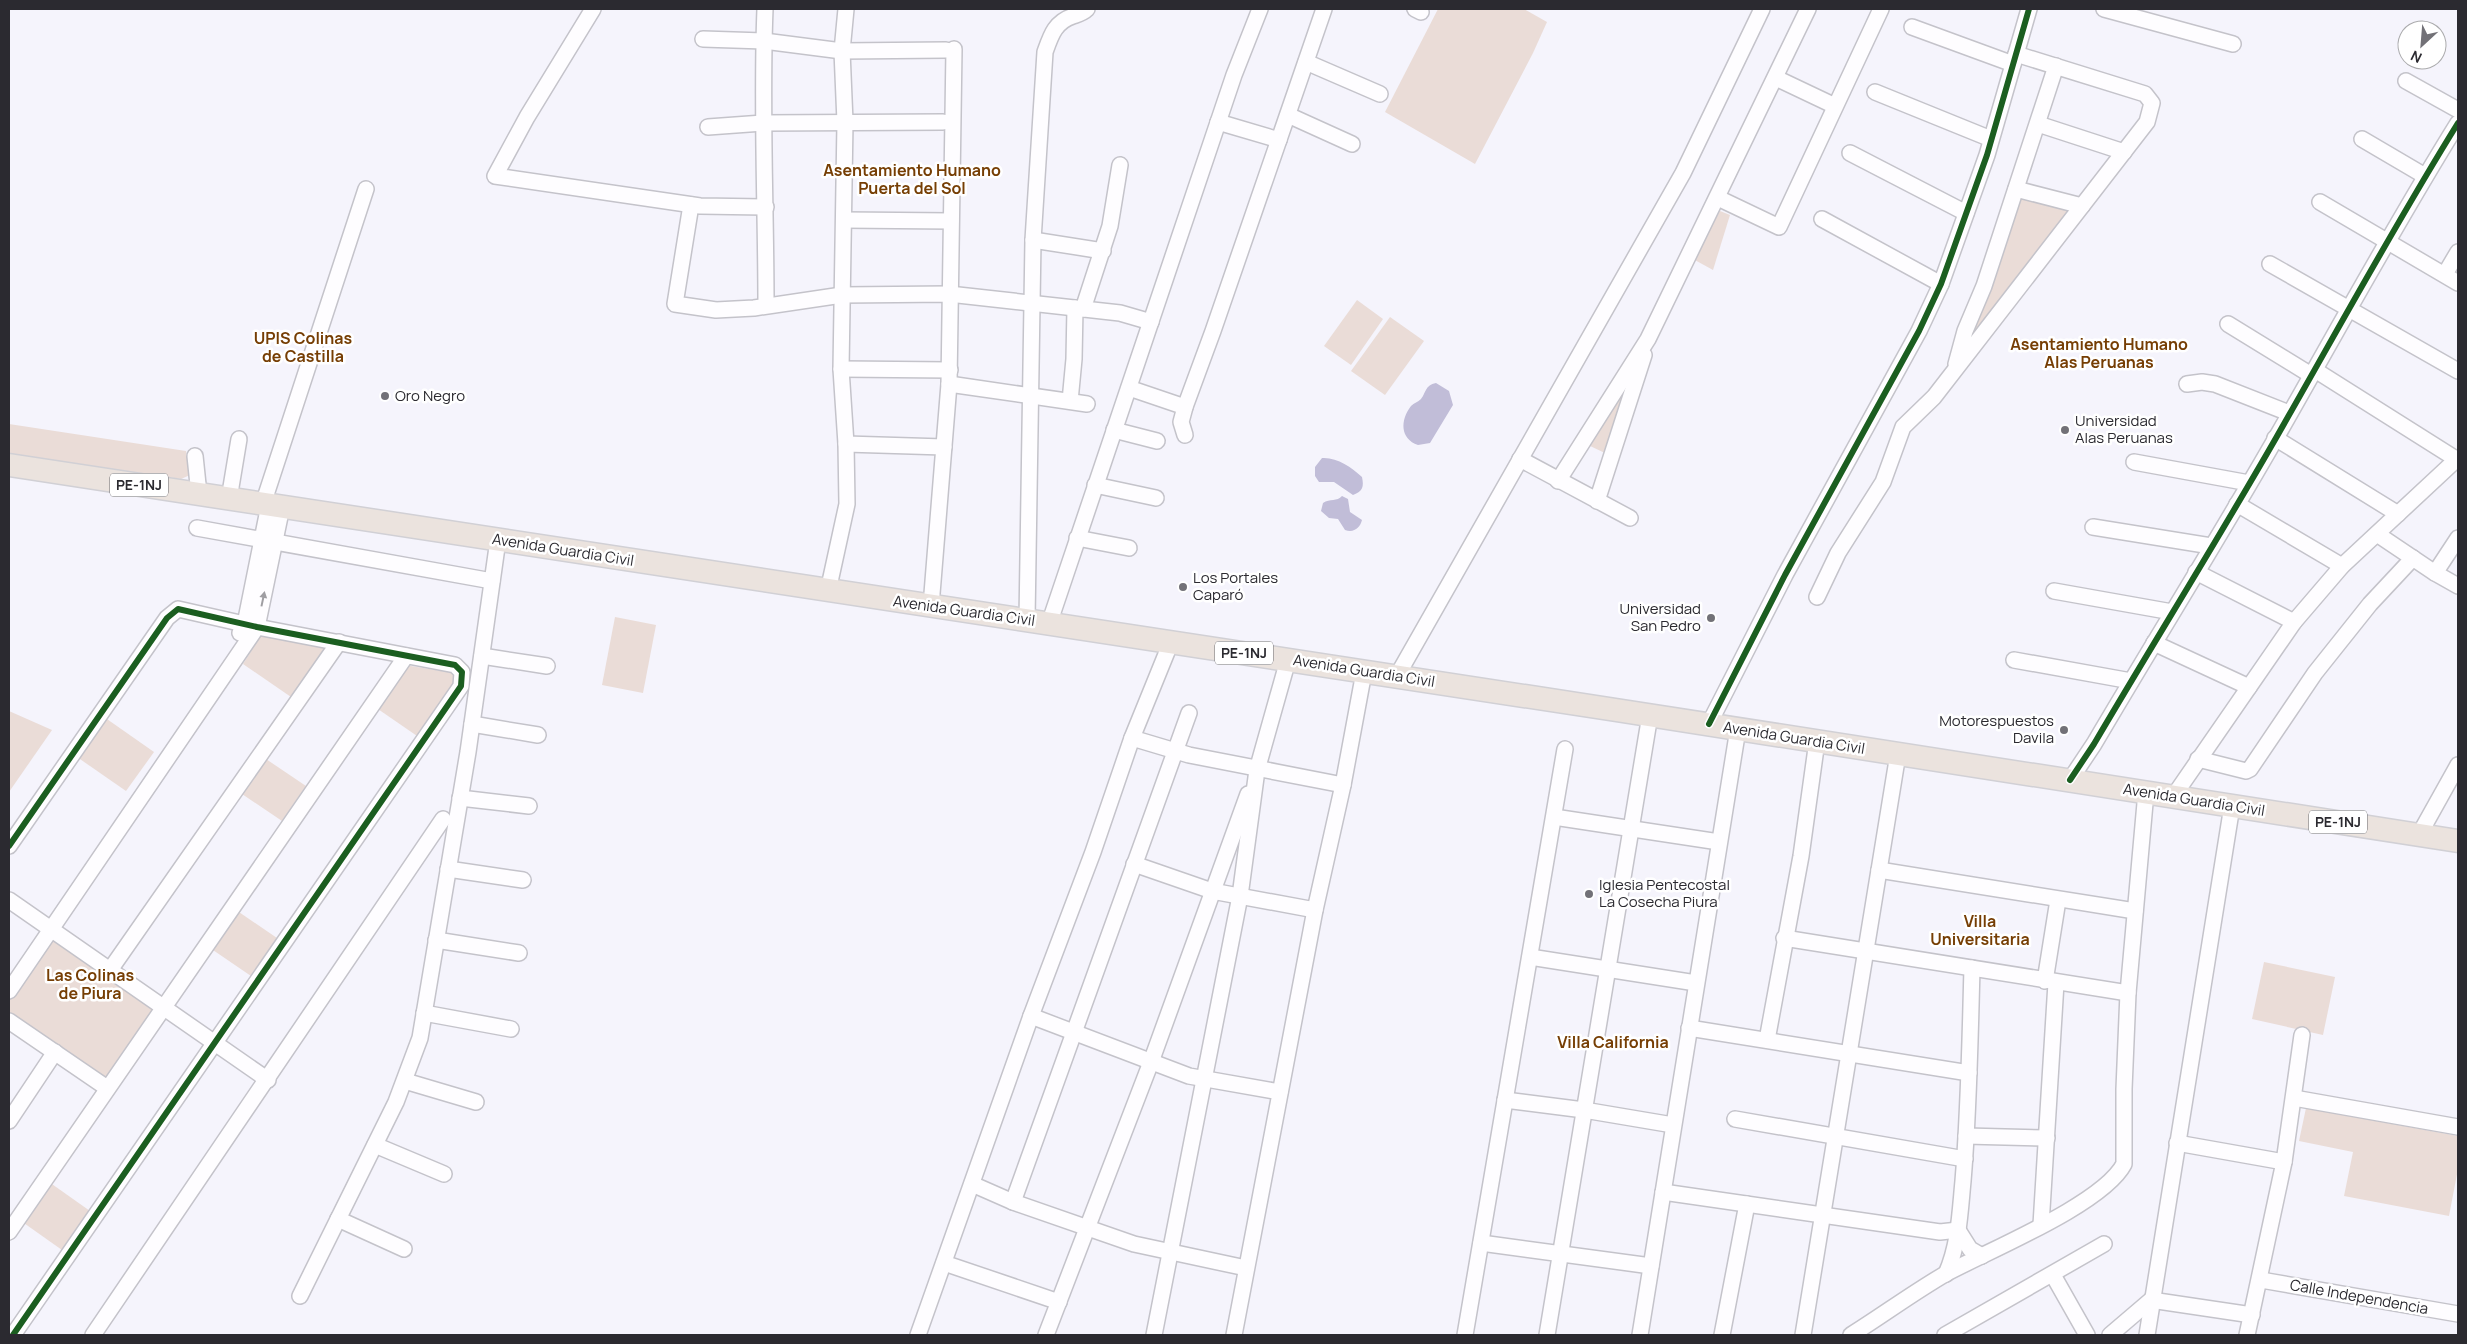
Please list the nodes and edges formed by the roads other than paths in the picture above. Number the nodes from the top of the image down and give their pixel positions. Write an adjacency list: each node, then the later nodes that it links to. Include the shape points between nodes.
1 (593, 9): 47 (street, via 527,117 496,176)
2 (765, 9): 15 (street)
3 (846, 9): 17 (street)
4 (1087, 9): 54 (street, via 1060,22 1051,34 1046,52)
5 (1260, 9): 30 (street)
6 (1324, 9): 19 (street)
7 (1762, 9): 92 (street, via 1683,173)
8 (1808, 9): 21 (street)
9 (1881, 9): 25 (street)
10 (2029, 9): 18 (street)
11 (2104, 9): 12 (street)
12 (2142, 13): 16 (street)
13 (1912, 27): 18 (street)
14 (703, 39): 15 (street)
15 (764, 41): 17 (street); 31 (street)
16 (2233, 44)
17 (842, 51): 28 (street); 53 (street, via 950,50)
18 (2015, 59): 20 (street); 35 (street)
19 (1306, 62): 24 (street); 27 (street)
20 (2056, 66): 33 (street); 39 (street, via 2137,91 2151,99 2152,109 2147,122)
21 (1776, 78): 25 (street); 45 (street)
22 (2406, 81): 26 (street)
23 (1875, 92): 35 (street)
24 (1380, 94)
25 (1835, 106): 45 (street, via 1779,227)
26 (2458, 110)
27 (1288, 116): 37 (street); 38 (street)
28 (844, 122): 29 (street); 31 (street); 52 (street)
29 (943, 122)
30 (1218, 122): 37 (street); 68 (street)
31 (763, 123): 34 (street); 49 (street)
32 (2458, 123): 42 (street)
33 (2038, 124): 39 (street); 44 (street)
34 (708, 127)
35 (1991, 139): 50 (street)
36 (2362, 139): 42 (street)
37 (1279, 140): 81 (street)
38 (1352, 144)
39 (2124, 152): 48 (street)
40 (1850, 153): 50 (street)
41 (1120, 165): 56 (street)
42 (2425, 176): 55 (street)
43 (366, 189): 103 (street)
44 (2016, 189): 48 (street); 72 (street)
45 (1718, 198): 70 (street)
46 (2320, 202): 55 (street)
47 (691, 205): 49 (street); 65 (street, via 675,304 716,310)
48 (2082, 206): 72 (street)
49 (766, 208): 65 (street)
50 (1966, 213): 61 (street)
51 (1822, 219): 61 (street)
52 (844, 220): 53 (street); 63 (street)
53 (951, 221): 62 (street)
54 (1033, 240): 56 (street); 64 (street)
55 (2388, 240): 59 (street); 66 (street)
56 (1103, 251): 67 (street)
57 (2458, 252): 59 (street)
58 (2270, 264): 66 (street)
59 (2445, 274): 60 (street)
60 (2458, 283)
61 (1942, 284): 144 (street, via 1920,331 1785,575)
62 (949, 294): 63 (street); 64 (street); 75 (street)
63 (842, 295): 65 (street); 71 (street)
64 (1032, 303): 67 (street); 78 (street)
65 (766, 305)
66 (2351, 308): 73 (street); 74 (street)
67 (1079, 309): 68 (street, via 1120,313); 79 (street)
68 (1151, 322): 77 (street)
69 (2228, 324): 74 (street)
70 (1648, 339): 95 (street); 101 (street)
71 (841, 369): 75 (street); 88 (street)
72 (1954, 370): 123 (street, via 1934,397 1903,427 1883,482 1838,553)
73 (2458, 371)
74 (2313, 372): 82 (street); 91 (street)
75 (950, 377): 78 (street); 89 (street)
76 (2187, 384): 82 (street, via 2215,384)
77 (1129, 388): 81 (street); 83 (street)
78 (1030, 395): 79 (street); 126 (street)
79 (1070, 401): 80 (street)
80 (1087, 404)
81 (1185, 406): 84 (street, via 1181,422)
82 (2289, 414): 85 (street)
83 (1114, 430): 87 (street); 97 (street)
84 (1185, 435)
85 (2276, 438): 96 (street); 104 (street)
86 (239, 439): 100 (street)
87 (1156, 441)
88 (846, 444): 89 (street); 122 (street, via 847,504)
89 (944, 447): 124 (street)
90 (195, 456): 98 (street)
91 (2457, 458): 104 (street)
92 (1520, 459): 95 (street); 138 (street)
93 (2134, 462): 96 (street)
94 (9, 465): 98 (highway, PE-1NJ)
95 (1558, 481): 101 (street)
96 (2249, 483): 102 (street)
97 (1094, 485): 99 (street); 109 (street)
98 (199, 494): 100 (highway, PE-1NJ)
99 (1156, 498)
100 (229, 499): 103 (highway, PE-1NJ)
101 (1597, 501): 105 (street)
102 (2236, 504): 113 (street); 116 (street)
103 (271, 505): 111 (highway, Avenida Guardia Civil / PE-1NJ); 112 (street)
104 (2398, 514): 108 (street)
105 (1630, 518)
106 (2093, 527): 113 (street)
107 (197, 528): 112 (street)
108 (2378, 534): 115 (street); 116 (street)
109 (1077, 538): 114 (street); 126 (street)
110 (2458, 538): 118 (street)
111 (498, 540): 119 (street); 122 (highway, Avenida Guardia Civil / PE-1NJ)
112 (269, 541): 119 (street); 128 (street)
113 (2212, 546): 117 (street)
114 (1129, 548)
115 (2413, 558): 118 (street); 152 (street, via 2370,604 2316,673 2250,769 2246,771)
116 (2342, 566): 127 (street)
117 (2196, 572): 125 (street); 127 (street)
118 (2435, 573): 120 (street)
119 (492, 581): 133 (street)
120 (2458, 586)
121 (2054, 591): 125 (street)
122 (828, 592): 124 (highway, Avenida Guardia Civil / PE-1NJ)
123 (1817, 597)
124 (931, 606): 126 (highway, Avenida Guardia Civil / PE-1NJ)
125 (2172, 612): 131 (street)
126 (1038, 622): 130 (highway, Avenida Guardia Civil / PE-1NJ)
127 (2294, 622): 140 (street)
128 (251, 625): 129 (street); 168 (street, via 178,608 171,613); 179 (street, via 232,648)
129 (339, 642): 132 (street); 186 (street)
130 (1171, 642): 134 (highway, Avenida Guardia Civil / PE-1NJ); 147 (street)
131 (2154, 642): 139 (street); 140 (street)
132 (406, 656): 193 (street); 202 (street, via 455,665 462,672 463,683)
133 (482, 656): 136 (street); 143 (street)
134 (1288, 660): 137 (highway, Avenida Guardia Civil / PE-1NJ); 154 (street)
135 (2014, 660): 139 (street)
136 (548, 666)
137 (1364, 672): 138 (highway, Avenida Guardia Civil / PE-1NJ); 156 (street)
138 (1397, 676): 142 (highway, Avenida Guardia Civil / PE-1NJ)
139 (2131, 681): 155 (street)
140 (2249, 687): 152 (street)
141 (1189, 713): 150 (street)
142 (1650, 715): 144 (highway, Avenida Guardia Civil / PE-1NJ); 164 (street)
143 (472, 724): 146 (street); 159 (street)
144 (1709, 724): 145 (highway, Avenida Guardia Civil / PE-1NJ)
145 (1738, 729): 148 (highway, Avenida Guardia Civil / PE-1NJ); 167 (street)
146 (538, 735)
147 (1132, 738): 150 (street); 195 (street)
148 (1817, 741): 151 (highway, Avenida Guardia Civil / PE-1NJ); 180 (street, via 1801,856)
149 (1565, 749): 162 (street)
150 (1175, 752): 154 (street); 169 (street)
151 (1898, 754): 155 (highway, Avenida Guardia Civil / PE-1NJ); 171 (street)
152 (2198, 759): 158 (street)
153 (2458, 765): 165 (street)
154 (1257, 770): 156 (street); 173 (street); 174 (street)
155 (2070, 780): 157 (highway, Avenida Guardia Civil / PE-1NJ)
156 (1343, 785): 177 (street)
157 (2146, 792): 158 (highway, Avenida Guardia Civil / PE-1NJ); 178 (street)
158 (2173, 797): 161 (highway, Avenida Guardia Civil / PE-1NJ)
159 (460, 798): 160 (street); 170 (street)
160 (529, 806)
161 (2232, 806): 165 (highway, Avenida Guardia Civil / PE-1NJ); 223 (street)
162 (1554, 817): 164 (street); 184 (street)
163 (443, 819): 207 (street)
164 (1631, 828): 167 (street); 187 (street)
165 (2419, 835): 166 (highway, Avenida Guardia Civil / PE-1NJ)
166 (2458, 841)
167 (1719, 842): 190 (street)
168 (9, 846)
169 (1134, 864): 173 (street); 199 (street)
170 (448, 869): 172 (street); 181 (street)
171 (1879, 870): 176 (street); 182 (street)
172 (523, 880)
173 (1212, 890): 174 (street); 205 (street)
174 (1240, 896): 177 (street); 208 (street)
175 (9, 900): 179 (street)
176 (2058, 900): 178 (street); 189 (street)
177 (1315, 910): 211 (street)
178 (2135, 910): 192 (street)
179 (47, 926): 186 (street); 188 (street); 191 (street)
180 (1784, 938): 182 (street); 201 (street)
181 (436, 940): 183 (street); 194 (street)
182 (1866, 951): 185 (street); 204 (street)
183 (519, 954)
184 (1530, 958): 187 (street); 213 (street)
185 (1972, 968): 189 (street); 206 (street)
186 (110, 970): 193 (street)
187 (1607, 970): 190 (street); 215 (street)
188 (9, 973)
189 (2051, 982): 192 (street); 222 (street)
190 (1696, 983): 197 (street)
191 (9, 991)
192 (2128, 993): 234 (street, via 2124,1164 2108,1185)
193 (163, 1007): 202 (street); 210 (street)
194 (424, 1013): 198 (street); 209 (street, via 420,1038)
195 (1032, 1016): 199 (street); 228 (street)
196 (9, 1020): 203 (street)
197 (1689, 1028): 201 (street); 218 (street)
198 (511, 1029)
199 (1076, 1032): 205 (street); 230 (street)
200 (2302, 1035): 212 (street)
201 (1767, 1040): 204 (street)
202 (215, 1044): 207 (street); 255 (street)
203 (55, 1052): 210 (street); 217 (street)
204 (1850, 1052): 206 (street); 221 (street)
205 (1151, 1062): 208 (street); 235 (street)
206 (1970, 1073): 220 (street)
207 (268, 1080): 256 (street)
208 (1204, 1080): 211 (street); 241 (street)
209 (405, 1082): 214 (street); 224 (street)
210 (107, 1088): 237 (street)
211 (1280, 1092): 246 (street)
212 (2294, 1098): 219 (street); 226 (street)
213 (1505, 1100): 215 (street); 238 (street)
214 (476, 1102)
215 (1584, 1110): 218 (street); 242 (street)
216 (1735, 1119): 221 (street)
217 (9, 1120)
218 (1674, 1125): 229 (street)
219 (2458, 1127)
220 (1966, 1136): 222 (street); 225 (street)
221 (1836, 1138): 225 (street); 232 (street)
222 (2046, 1138): 234 (street)
223 (2177, 1143): 226 (street); 251 (street)
224 (375, 1145): 227 (street); 233 (street)
225 (1965, 1159): 236 (street)
226 (2284, 1162): 249 (street)
227 (444, 1174)
228 (972, 1184): 230 (street); 244 (street)
229 (1663, 1192): 231 (street); 245 (street)
230 (1014, 1202): 235 (street)
231 (1747, 1204): 232 (street); 264 (street)
232 (1823, 1216): 236 (street, via 1940,1232); 265 (street)
233 (338, 1219): 240 (street); 250 (street)
234 (2041, 1226): 243 (street)
235 (1088, 1228): 241 (street); 252 (street)
236 (1958, 1230): 243 (street, via 1970,1249); 247 (street)
237 (9, 1232)
238 (1481, 1243): 242 (street); 261 (street)
239 (2104, 1244): 248 (street)
240 (404, 1249)
241 (1170, 1252): 246 (street); 259 (street)
242 (1560, 1254): 245 (street); 262 (street)
243 (1982, 1256): 247 (street)
244 (944, 1263): 252 (street); 257 (street)
245 (1651, 1266): 263 (street)
246 (1246, 1268): 260 (street)
247 (1946, 1274): 266 (street)
248 (2053, 1275): 267 (street); 268 (street)
249 (2261, 1280): 253 (street, Calle Independencia); 254 (street)
250 (300, 1296)
251 (2151, 1300): 254 (street); 269 (street); 270 (street)
252 (1059, 1302): 258 (street)
253 (2458, 1314)
254 (2252, 1315): 271 (street)
255 (13, 1335)
256 (93, 1335)
257 (918, 1335)
258 (1046, 1335)
259 (1154, 1335)
260 (1234, 1335)
261 (1465, 1335)
262 (1547, 1335)
263 (1640, 1335)
264 (1722, 1335)
265 (1803, 1335)
266 (1851, 1335)
267 (1945, 1335)
268 (2087, 1335)
269 (2110, 1335)
270 (2147, 1335)
271 (2248, 1335)

